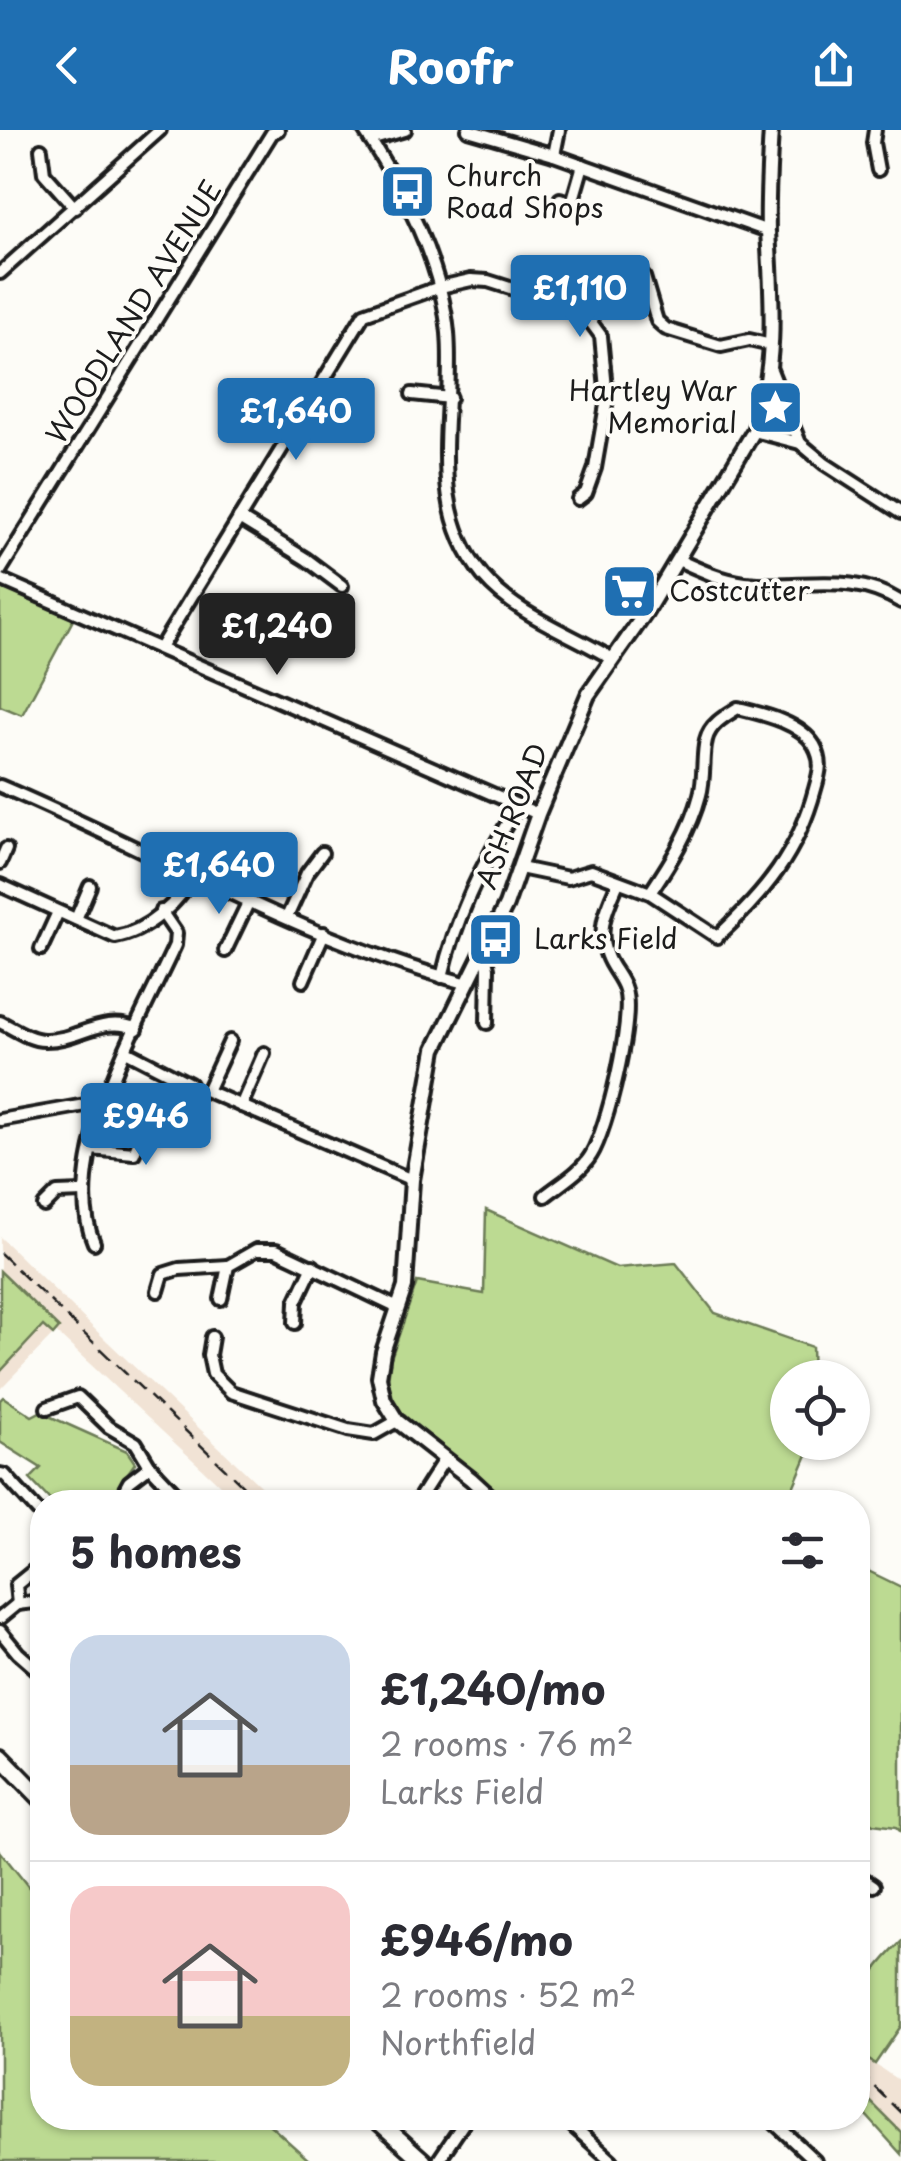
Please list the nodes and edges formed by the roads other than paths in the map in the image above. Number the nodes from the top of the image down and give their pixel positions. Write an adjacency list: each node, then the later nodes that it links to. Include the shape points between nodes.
1 (160, 130): 13 (street)
2 (278, 130): 29 (street, WOODLAND AVENUE)
3 (405, 130): 8 (street)
4 (468, 130): 10 (street)
5 (558, 130): 10 (street)
6 (771, 130): 15 (street, ASH ROAD)
7 (875, 130): 12 (street)
8 (367, 135): 18 (street, via 416,224)
9 (41, 149): 13 (street, via 44,173)
10 (554, 156): 11 (street)
11 (583, 166): 14 (street, via 566,201); 15 (street)
12 (878, 170)
13 (76, 208): 16 (street)
14 (589, 209)
15 (768, 231): 19 (street, ASH ROAD)
16 (0, 274)
17 (644, 277): 19 (street, via 657,321 666,329 721,346)
18 (440, 287): 22 (street); 25 (street, via 488,281 588,317 600,336 606,399 595,468); 27 (street, via 364,314)
19 (771, 344): 20 (street, ASH ROAD)
20 (771, 370): 23 (street, ASH ROAD); 24 (street)
21 (412, 394): 22 (street)
22 (450, 398): 33 (street, via 447,497 467,554 506,598)
23 (754, 431): 24 (street); 28 (street, ASH ROAD)
24 (800, 443): 26 (street)
25 (578, 499)
26 (901, 513)
27 (239, 518): 30 (street); 32 (street)
28 (678, 560): 31 (street, via 748,584 854,582); 33 (street, ASH ROAD)
29 (0, 575): 32 (street)
30 (342, 586)
31 (901, 602)
32 (160, 648): 35 (street)
33 (611, 658): 36 (street, ASH ROAD, via 588,695)
34 (0, 786): 41 (street)
35 (518, 806): 36 (street); 55 (street, via 460,914)
36 (538, 814): 40 (street, ASH ROAD)
37 (6, 849): 39 (street)
38 (322, 853): 49 (street)
39 (0, 863)
40 (520, 868): 42 (street, via 568,878 591,871); 52 (street, ASH ROAD)
41 (194, 874): 46 (street); 48 (street)
42 (618, 883): 45 (street); 72 (street, via 601,924 606,954 625,990 621,1052 590,1158)
43 (0, 885): 47 (street)
44 (90, 886): 50 (street)
45 (650, 893): 45 (street, via 700,798 706,740 718,720 738,708 778,719 812,741 822,764 811,805 794,848 749,908 717,936)
46 (249, 900): 49 (street); 54 (street)
47 (58, 912): 50 (street); 53 (street)
48 (161, 912): 50 (street, via 115,937); 60 (street, via 176,945)
49 (287, 917): 51 (street)
50 (76, 920)
51 (324, 934): 55 (street); 56 (street)
52 (484, 948): 57 (street, ASH ROAD); 59 (street)
53 (42, 949)
54 (225, 951)
55 (442, 977): 57 (street)
56 (303, 981)
57 (465, 983): 70 (street, ASH ROAD, via 435,1049)
58 (0, 1022): 60 (street, via 46,1040 120,1022)
59 (487, 1023)
60 (137, 1029): 62 (street)
61 (230, 1041): 66 (street, via 207,1091)
62 (126, 1051): 64 (street); 65 (street)
63 (264, 1052): 66 (street)
64 (190, 1084)
65 (102, 1106): 68 (street); 69 (street)
66 (242, 1106): 70 (street)
67 (150, 1109): 69 (street, via 134,1152)
68 (0, 1120)
69 (92, 1149): 71 (street)
70 (412, 1180): 79 (street, ASH ROAD, via 408,1264)
71 (83, 1192): 73 (street, via 57,1193); 74 (street)
72 (545, 1196)
73 (44, 1206)
74 (94, 1243)
75 (228, 1266): 76 (street, via 256,1250 276,1250); 77 (street, via 163,1274); 78 (street)
76 (313, 1266): 79 (street); 80 (street, via 296,1302)
77 (158, 1291)
78 (220, 1299)
79 (398, 1308): 83 (street, ASH ROAD, via 380,1377)
80 (296, 1323)
81 (212, 1337): 83 (street, via 213,1374 231,1392 348,1430 374,1434)
82 (47, 1408): 85 (street, via 78,1397 136,1443)
83 (397, 1421): 84 (street)
84 (445, 1458): 89 (street); 90 (street)
85 (150, 1466): 87 (street); 88 (street)
86 (0, 1474): 91 (street)
87 (125, 1490)
88 (173, 1490)
89 (425, 1490)
90 (482, 1490)
91 (30, 1503)
92 (30, 1573): 94 (street, via 17,1583)
93 (30, 1602): 94 (street)
94 (18, 1604): 95 (street)
95 (0, 1618)
96 (0, 1631): 97 (street)
97 (30, 1662)
98 (0, 1756): 99 (main road)
99 (30, 1787)
100 (870, 1883): 101 (street)
101 (874, 1886)
102 (388, 2130): 106 (main road)
103 (458, 2130): 107 (street)
104 (577, 2130): 108 (street)
105 (782, 2130): 109 (street)
106 (423, 2161)
107 (438, 2161)
108 (612, 2161)
109 (816, 2161)

